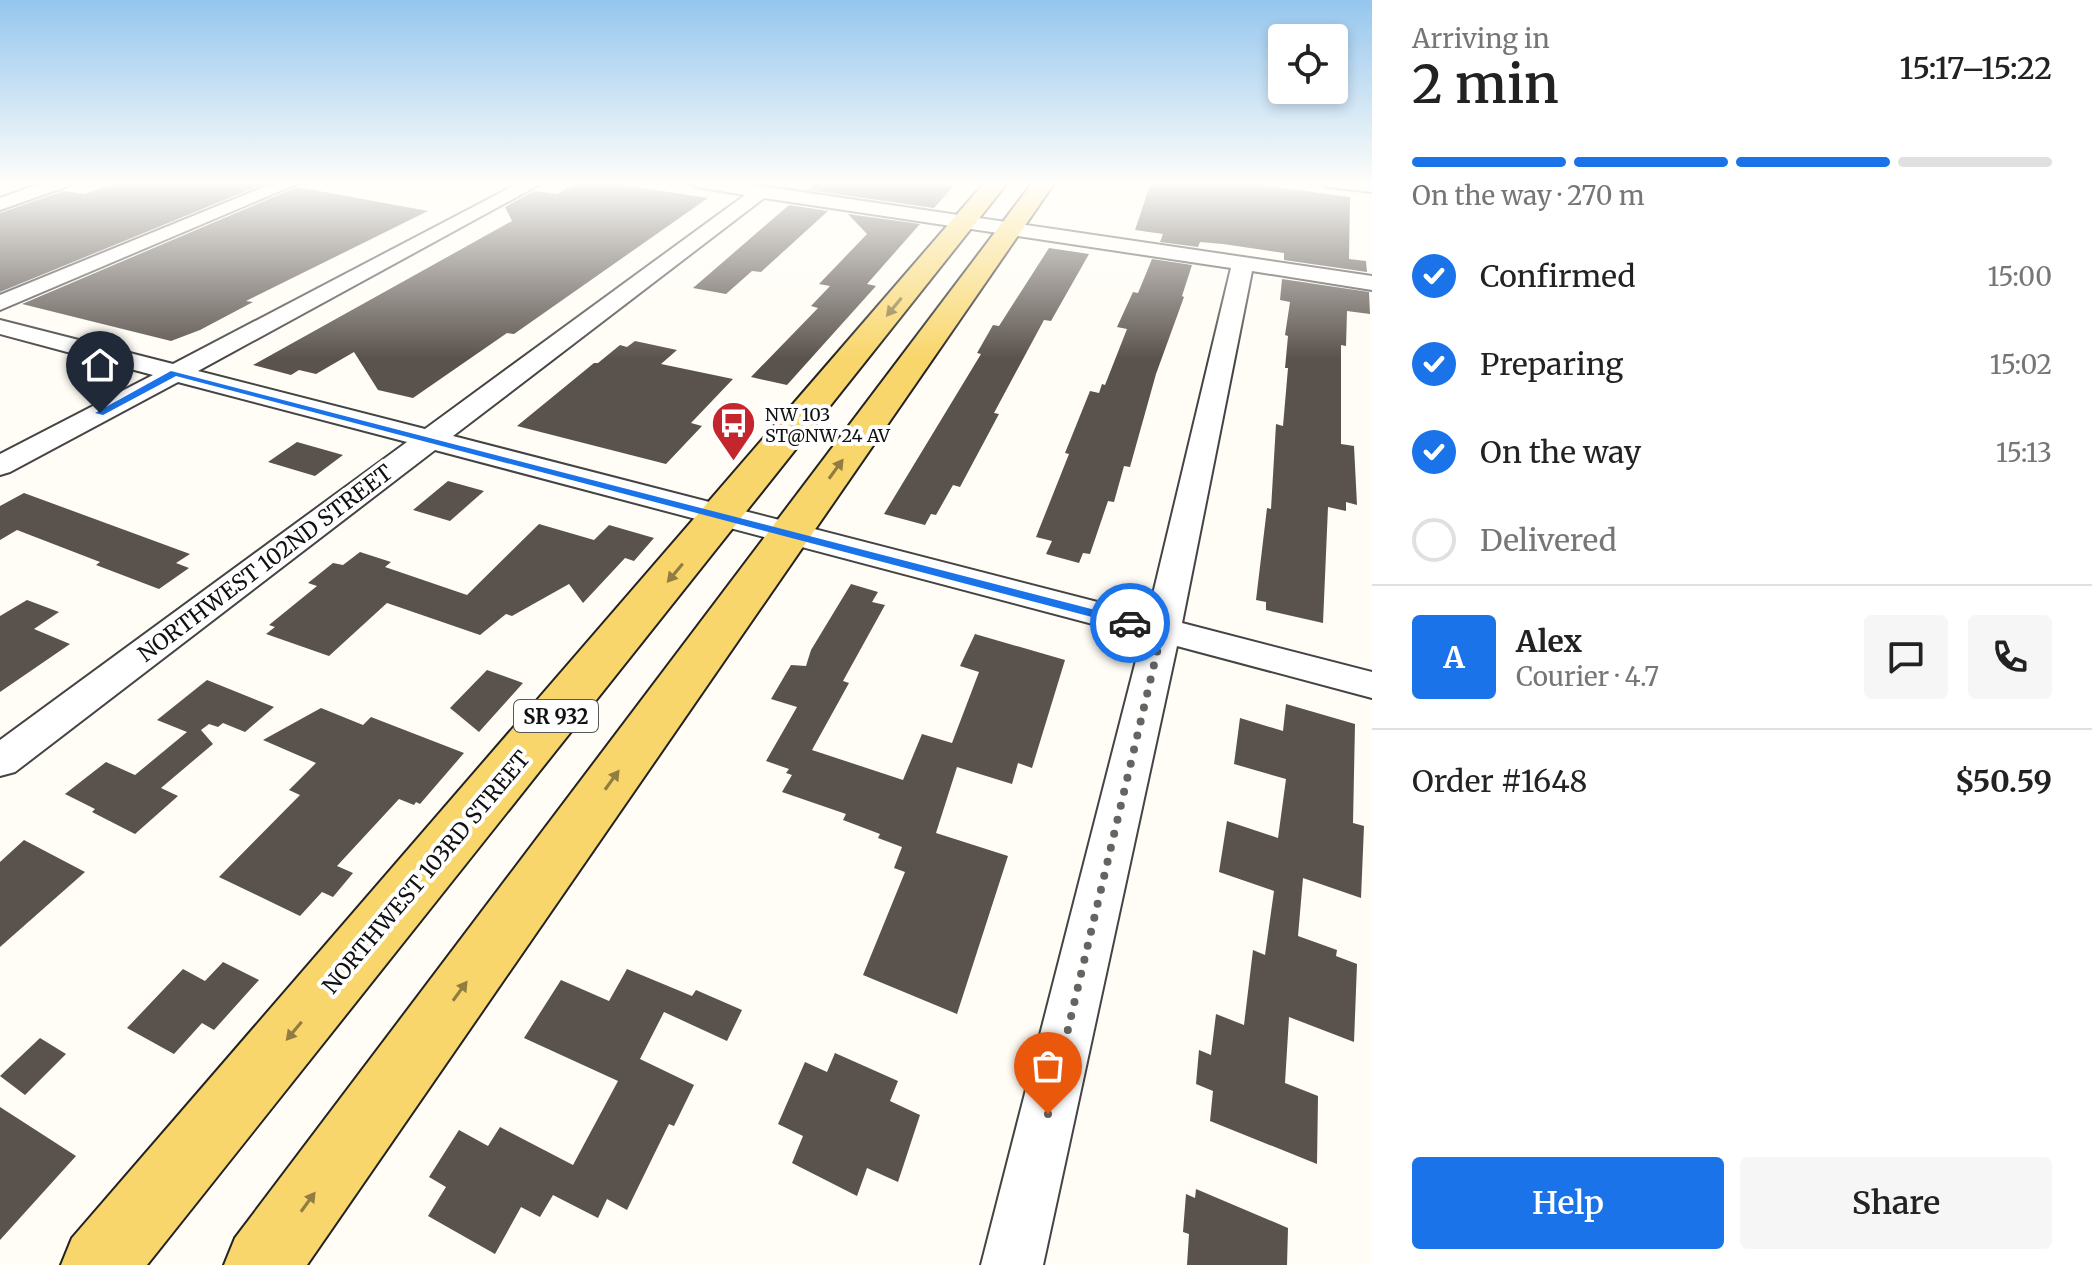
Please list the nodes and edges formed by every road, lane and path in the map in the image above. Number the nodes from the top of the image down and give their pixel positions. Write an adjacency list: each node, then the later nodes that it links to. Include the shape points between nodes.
1 (150, 241): 9 (street)
2 (423, 241): 11 (street)
3 (695, 241): 12 (street, NORTHWEST 102ND STREET)
4 (949, 241): 14 (main road, NORTHWEST 103RD STREET / SR 932, one-way to 14)
5 (1002, 241): 15 (main road, one-way to 5)
6 (1095, 241): 7 (street)
7 (1243, 264): 8 (street); 16 (street)
8 (1372, 283)
9 (0, 303)
10 (0, 327): 11 (street)
11 (174, 373): 12 (street); 13 (street)
12 (429, 440): 14 (street); 18 (street, NORTHWEST 102ND STREET)
13 (0, 466)
14 (723, 515): 15 (street); 19 (main road, NORTHWEST 103RD STREET / SR 932, one-way to 19)
15 (790, 532): 16 (street); 20 (main road, one-way to 15)
16 (1162, 631): 17 (street); 21 (street)
17 (1372, 685)
18 (0, 761)
19 (99, 1265)
20 (262, 1265)
21 (1012, 1265)

